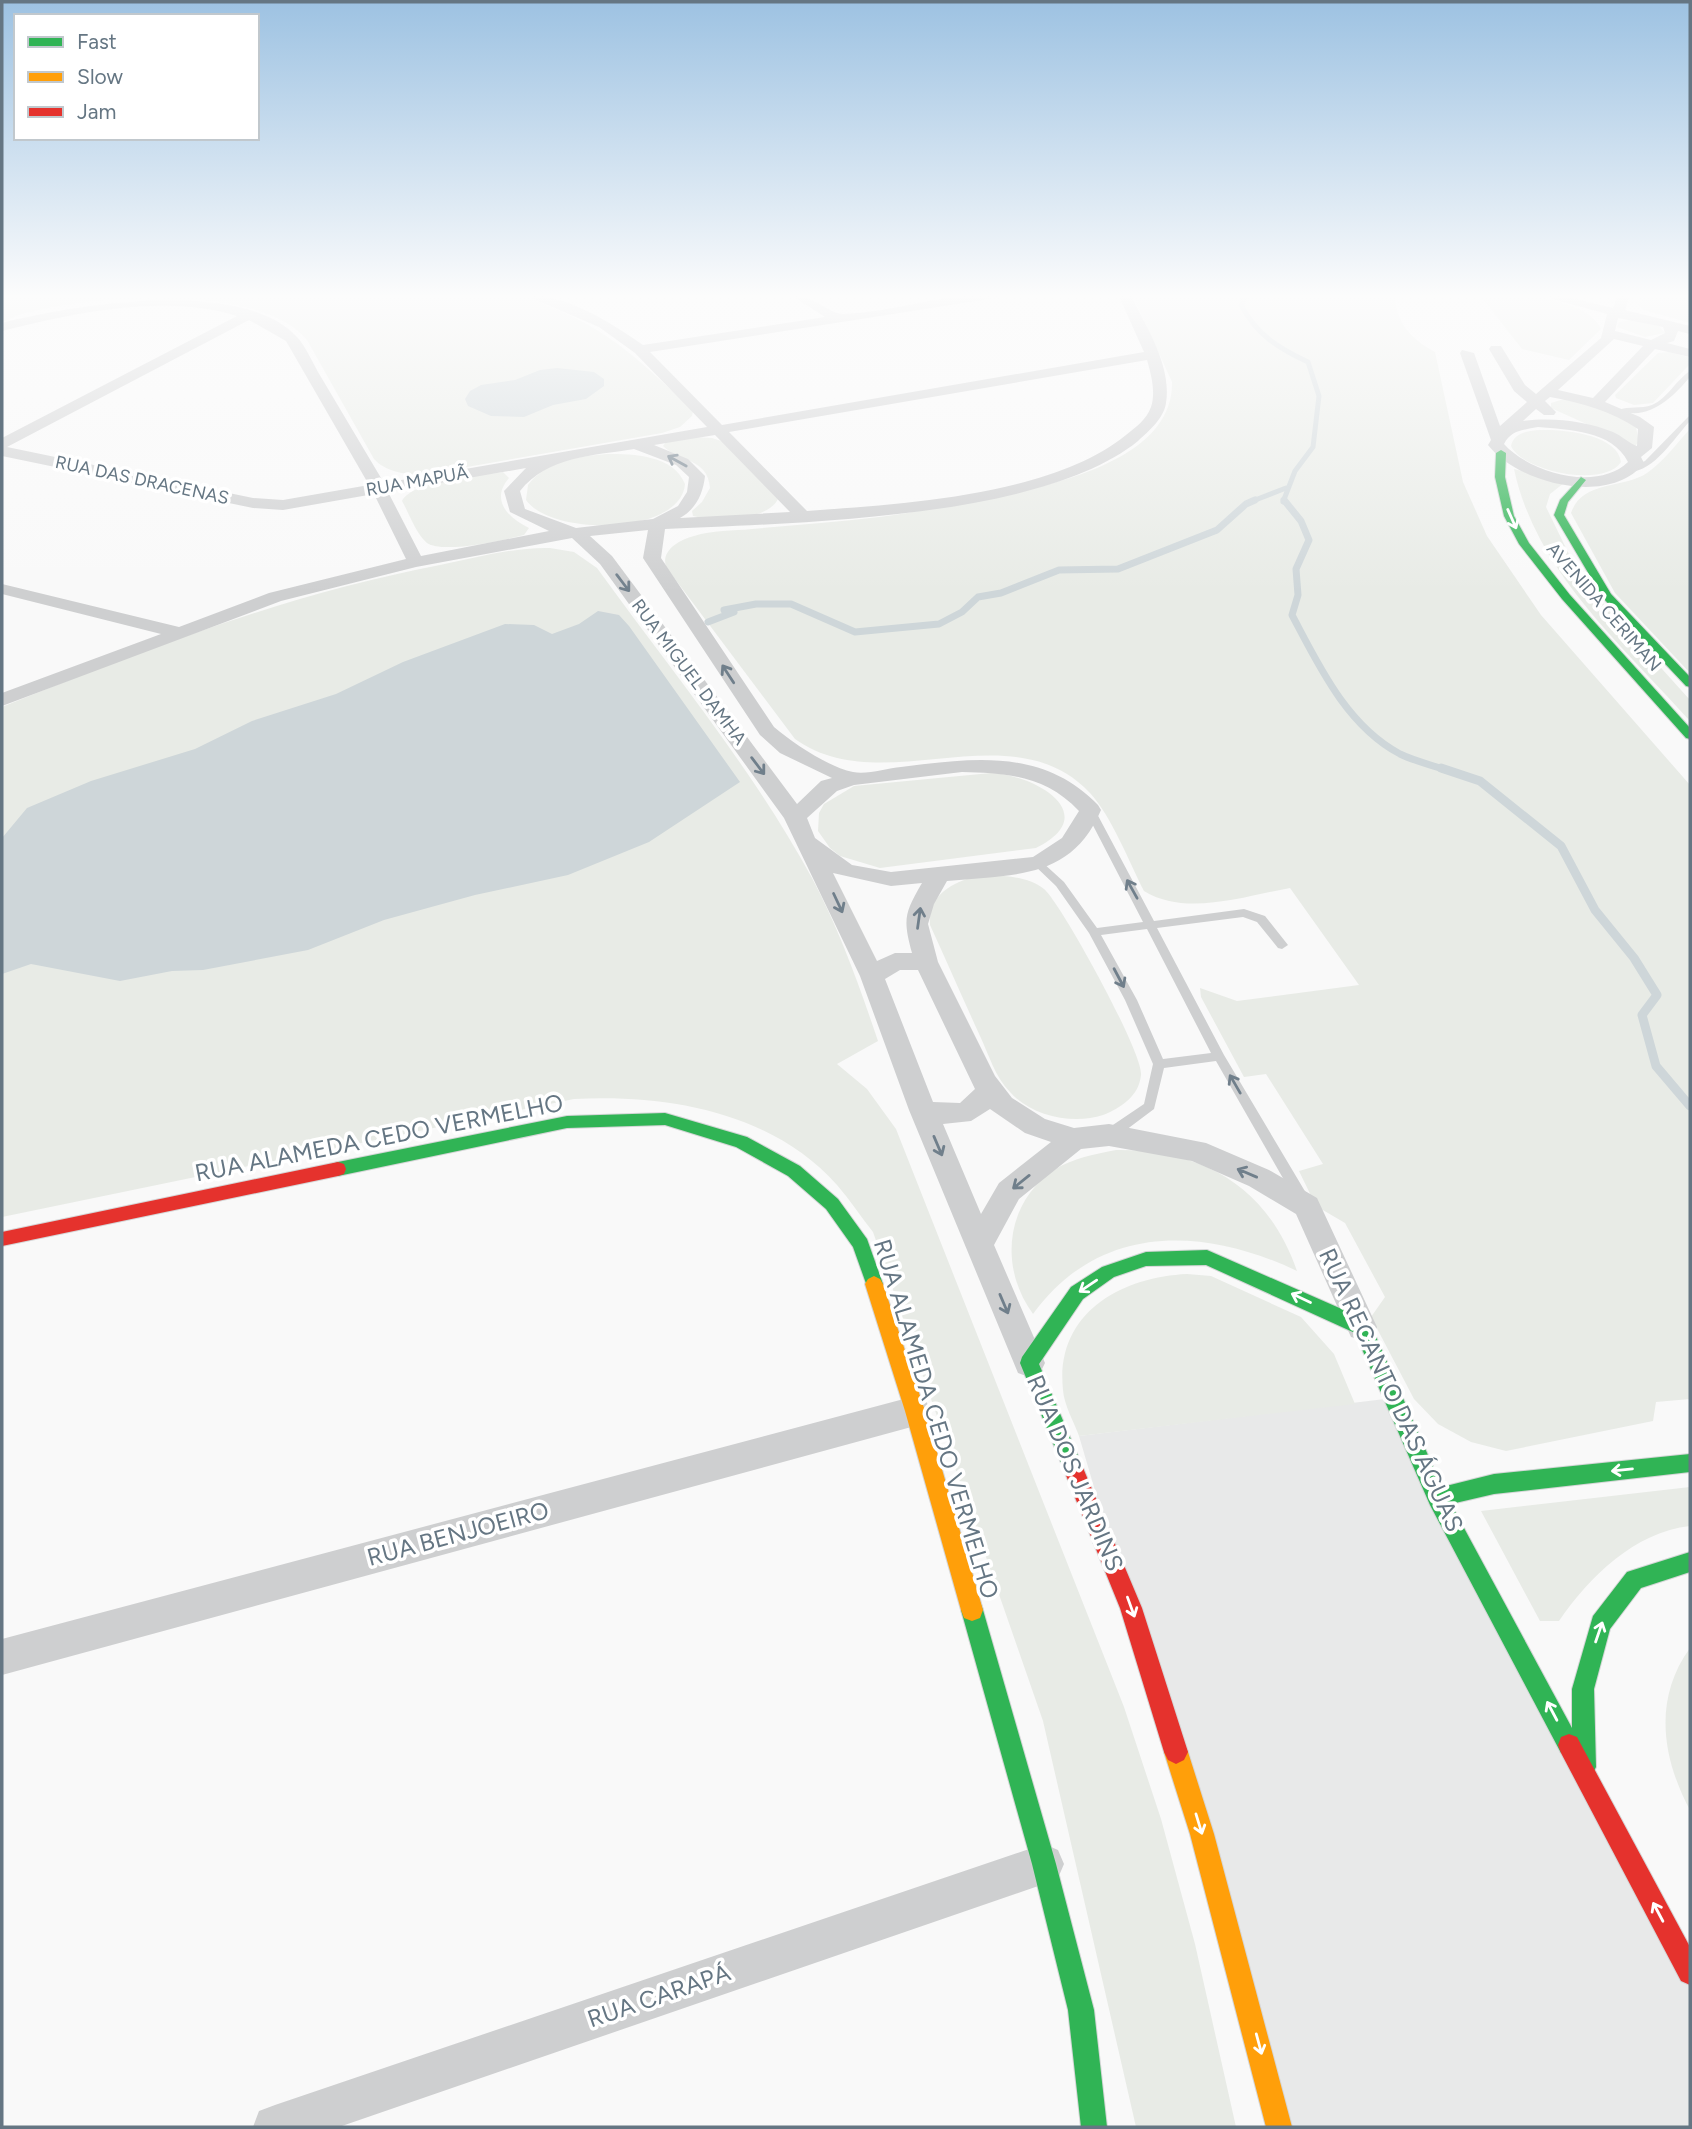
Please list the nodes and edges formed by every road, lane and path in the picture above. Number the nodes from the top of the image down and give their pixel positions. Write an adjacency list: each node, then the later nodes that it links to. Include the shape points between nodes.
1 (99, 393): 18 (street)
2 (323, 393): 24 (street)
3 (684, 393): 16 (street)
4 (927, 393): 16 (street)
5 (1158, 393): 26 (street, via 1159,405 1148,424 1104,459 1065,476 890,511)
6 (1482, 393): 17 (street)
7 (1532, 393): 11 (street)
8 (1546, 393): 11 (street)
9 (1604, 393): 12 (street)
10 (1672, 393): 13 (lane, via 1663,404 1643,411)
11 (1542, 397): 12 (street); 15 (street); 17 (street)
12 (1597, 401): 13 (street)
13 (1622, 410): 22 (street, via 1646,427 1644,448)
14 (1690, 418): 22 (lane, via 1647,463)
15 (1563, 425): 17 (street, via 1516,426); 22 (street, via 1607,436)
16 (720, 429): 19 (street); 26 (street)
17 (1500, 441): 23 (street, via 1533,471); 34 (street, AVENIDA CERIMAN, one-way to 34, via 1500,477 1509,516 1524,544)
18 (2, 444)
19 (634, 444): 21 (street, RUA MAPUÃ); 27 (street, one-way to 19, via 684,509 695,492 697,476 682,462)
20 (2, 451): 25 (street, RUA DAS DRACENAS, via 253,503)
21 (552, 458): 24 (street, RUA MAPUÃ); 28 (street, via 525,475 512,491 518,512)
22 (1632, 463): 23 (street, via 1620,477)
23 (1581, 480): 32 (street, AVENIDA CERIMAN, via 1563,502 1559,515 1576,548 1606,596)
24 (378, 487): 25 (street, RUA MAPUÃ); 29 (street)
25 (283, 505)
26 (803, 516): 27 (street)
27 (657, 524): 28 (street); 35 (street, RUA MIGUEL DAMHA, one-way to 27, via 787,749 767,731 652,558)
28 (567, 534): 29 (street); 37 (street, RUA MIGUEL DAMHA, one-way to 37, via 606,561)
29 (416, 562): 31 (street, via 275,597)
30 (2, 589): 31 (street)
31 (177, 632): 33 (street)
32 (1690, 684)
33 (2, 700)
34 (1690, 735)
35 (851, 779): 36 (street, via 1000,766 1039,772 1074,790); 37 (street, via 829,786)
36 (1090, 810): 39 (street, via 1082,831 1057,855); 41 (lane, RUA RECANTO DAS ÁGUAS, one-way to 36)
37 (795, 817): 38 (street, RUA MIGUEL DAMHA)
38 (806, 842): 40 (street, via 845,871 891,879); 45 (street, RUA DOS JARDINS, one-way to 45)
39 (1038, 864): 40 (street); 42 (lane, via 1060,884)
40 (938, 876): 44 (street, one-way to 40, via 916,924)
41 (1152, 924): 42 (lane); 43 (lane, via 1244,913 1261,919); 46 (lane, RUA RECANTO DAS ÁGUAS)
42 (1094, 932): 47 (lane, one-way to 47)
43 (1282, 945)
44 (926, 962): 45 (street, via 895,961); 48 (street)
45 (872, 976): 49 (street, RUA DOS JARDINS)
46 (1219, 1056): 47 (lane); 52 (lane, RUA RECANTO DAS ÁGUAS, one-way to 46)
47 (1159, 1064): 50 (lane, via 1150,1106)
48 (989, 1088): 49 (street, via 984,1101 967,1114 945,1116); 51 (street, via 1002,1105 1035,1126)
49 (923, 1110): 54 (street, RUA DOS JARDINS, one-way to 54)
50 (1109, 1135): 51 (street); 52 (street, one-way to 50, via 1259,1178 1196,1151)
51 (1074, 1139): 54 (street, one-way to 54, via 1009,1191)
52 (1307, 1206): 55 (street, RUA RECANTO DAS ÁGUAS)
53 (2, 1239): 57 (street, RUA ALAMEDA CEDO VERMELHO, via 567,1122 665,1119 741,1142 793,1171 832,1204 861,1244)
54 (979, 1245): 56 (street, RUA DOS JARDINS, one-way to 56)
55 (1362, 1327): 56 (street, one-way to 56, via 1207,1257 1146,1259 1108,1272 1077,1293); 59 (street, RUA RECANTO DAS ÁGUAS)
56 (1029, 1363): 67 (street, RUA DOS JARDINS, one-way to 67, via 1131,1608 1202,1834)
57 (915, 1411): 61 (street, RUA BENJOEIRO); 63 (street, RUA ALAMEDA CEDO VERMELHO)
58 (1690, 1463): 59 (street, one-way to 59, via 1494,1484)
59 (1437, 1498): 62 (street, RUA RECANTO DAS ÁGUAS, one-way to 59)
60 (1690, 1562): 62 (street, one-way to 60, via 1583,1689 1601,1624 1633,1579)
61 (2, 1657)
62 (1584, 1771): 64 (street, RUA RECANTO DAS ÁGUAS, one-way to 62)
63 (1044, 1864): 65 (street, RUA CARAPÁ); 66 (street, RUA ALAMEDA CEDO VERMELHO, via 1081,2010)
64 (1690, 1972)
65 (275, 2127)
66 (1094, 2127)
67 (1279, 2127)

